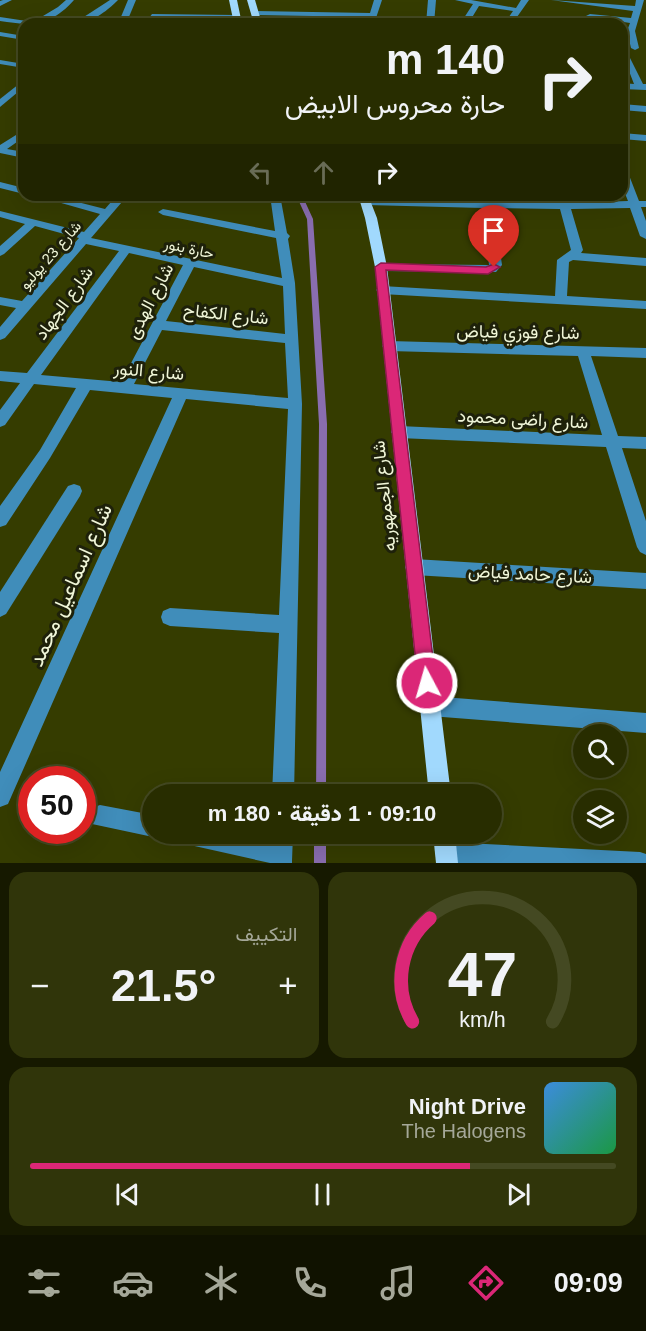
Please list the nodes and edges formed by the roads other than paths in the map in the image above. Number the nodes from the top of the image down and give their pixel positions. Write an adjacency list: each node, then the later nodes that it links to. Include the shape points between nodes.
1 (8, 0): 14 (street)
2 (70, 0): 21 (street)
3 (114, 0): 22 (street)
4 (132, 0): 23 (street)
5 (233, 0): 25 (main road)
6 (252, 0): 17 (main road)
7 (378, 0): 18 (street)
8 (432, 0): 28 (street)
9 (459, 0): 12 (street)
10 (525, 0): 15 (street)
11 (555, 0): 13 (street)
12 (477, 3): 15 (street); 29 (street)
13 (594, 3): 16 (street); 31 (street)
14 (0, 4)
15 (518, 10): 30 (street)
16 (637, 11): 20 (street); 32 (street); 35 (street)
17 (255, 13): 18 (street); 26 (main road)
18 (373, 15): 27 (street)
19 (152, 16): 24 (street)
20 (646, 17)
21 (44, 18)
22 (88, 18)
23 (125, 18)
24 (194, 18)
25 (237, 18)
26 (256, 18)
27 (372, 18)
28 (430, 18)
29 (468, 18)
30 (512, 18)
31 (589, 18)
32 (599, 18)
33 (0, 19): 34 (street)
34 (18, 22)
35 (628, 29)
36 (0, 33): 38 (street)
37 (628, 33): 40 (street)
38 (18, 37)
39 (628, 48): 40 (street)
40 (635, 48): 41 (street)
41 (646, 48)
42 (0, 62): 44 (street)
43 (628, 62): 46 (street)
44 (18, 65)
45 (628, 86): 46 (street)
46 (643, 87)
47 (0, 88): 48 (street)
48 (16, 90): 49 (street)
49 (0, 104)
50 (628, 108): 51 (street)
51 (646, 109)
52 (628, 136): 54 (street)
53 (18, 137): 55 (street)
54 (646, 138)
55 (0, 149): 56 (street)
56 (18, 154)
57 (628, 181): 69 (street)
58 (0, 185): 59 (street)
59 (18, 190)
60 (61, 201): 71 (street)
61 (118, 201): 71 (street, شارع 23 يوليو)
62 (276, 201): 74 (street)
63 (366, 201): 82 (main road, شارع الجمهوريه)
64 (448, 201): 68 (street)
65 (504, 201): 68 (street)
66 (562, 201): 79 (street, via 576,250)
67 (582, 201): 69 (street)
68 (488, 204): 82 (street, via 496,265 492,269)
69 (640, 204): 75 (street)
70 (163, 212): 74 (street)
71 (107, 213): 76 (street, شارع 23 يوليو)
72 (0, 214): 73 (street, حارة بنور)
73 (33, 222): 76 (street, حارة بنور); 78 (street)
74 (284, 236): 83 (street)
75 (646, 236)
76 (84, 238): 77 (street, حارة بنور); 88 (street, شارع 23 يوليو)
77 (126, 249): 81 (street, حارة بنور); 96 (street, شارع الجهاد)
78 (0, 252)
79 (570, 256): 80 (street); 85 (street, via 562,262)
80 (646, 262)
81 (190, 263): 83 (street, حارة بنور); 89 (street, شارع الهدى)
82 (381, 267): 84 (main road, شارع الجمهوريه)
83 (289, 284): 91 (street)
84 (382, 290): 85 (street); 92 (main road, شارع الجمهوريه)
85 (561, 300): 87 (street)
86 (0, 301): 88 (street)
87 (646, 305)
88 (25, 306): 90 (street, شارع 23 يوليو)
89 (158, 325): 91 (street, شارع الكفاح); 98 (street, شارع الهدى)
90 (0, 334)
91 (291, 339): 100 (street)
92 (389, 346): 93 (street, شارع فوزي فياض); 102 (main road, شارع الجمهوريه)
93 (583, 351): 94 (street, شارع فوزي فياض); 103 (street)
94 (646, 353)
95 (0, 376): 96 (street, شارع النور)
96 (31, 379): 97 (street, شارع النور); 101 (street, شارع الجهاد)
97 (86, 384): 98 (street, شارع النور); 107 (street)
98 (125, 388): 99 (street, شارع النور)
99 (181, 393): 100 (street, شارع النور); 118 (street, شارع اسماعيل محمد)
100 (295, 404): 113 (street)
101 (0, 421)
102 (399, 432): 103 (street, شارع راضى محمود); 109 (main road, شارع الجمهوريه)
103 (612, 443): 104 (street, شارع راضى محمود); 106 (street)
104 (646, 443)
105 (74, 491): 111 (street)
106 (641, 518): 108 (street)
107 (0, 520)
108 (646, 547)
109 (414, 567): 110 (street, شارع حامد فياض); 114 (main road, شارع الجمهوريه)
110 (646, 581)
111 (0, 608)
112 (170, 617): 113 (street)
113 (289, 625): 116 (street)
114 (430, 706): 115 (street); 117 (main road, شارع الجمهوريه)
115 (646, 723)
116 (283, 784)
117 (439, 784)
118 (0, 796)
119 (100, 816): 120 (street)
120 (142, 824)
121 (247, 844): 122 (street)
122 (281, 850)
123 (446, 850): 124 (street)
124 (640, 863)

